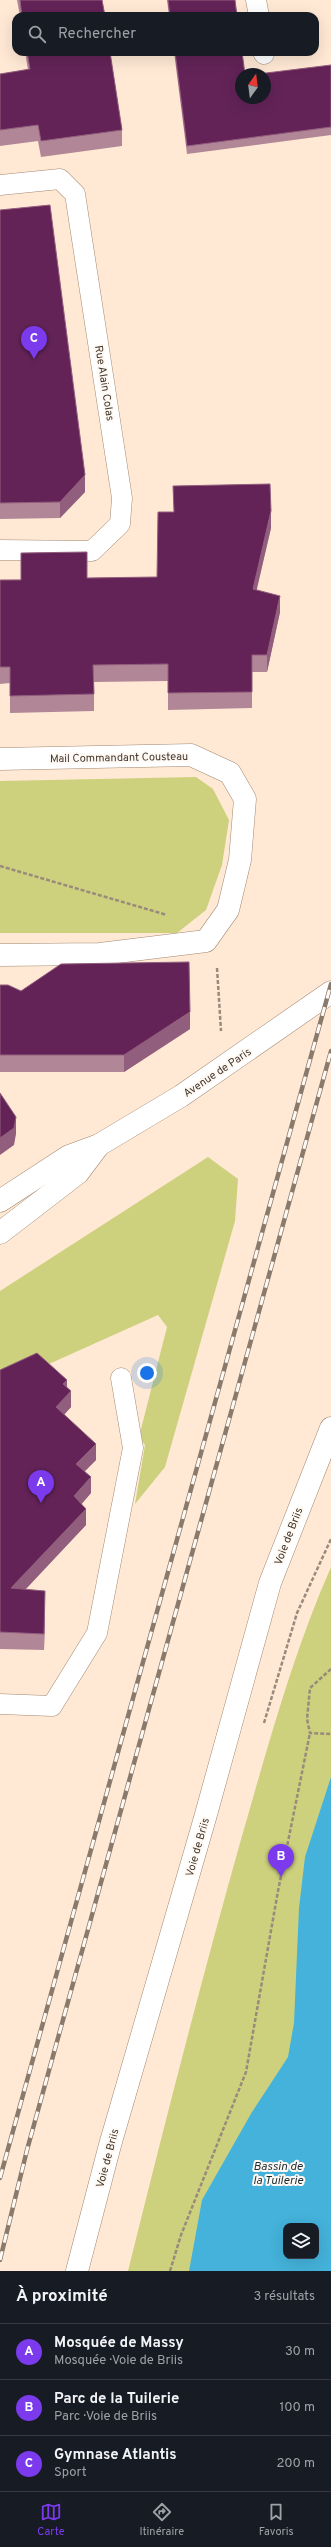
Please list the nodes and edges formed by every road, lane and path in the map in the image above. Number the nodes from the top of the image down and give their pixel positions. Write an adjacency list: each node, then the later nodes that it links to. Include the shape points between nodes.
1 (256, 0): 2 (lane)
2 (258, 12)
3 (0, 185): 4 (lane, Rue Alain Colas, via 60,179 75,194 122,498 120,524 92,551)
4 (0, 550)
5 (0, 758): 8 (street, Mail Commandant Cousteau, via 191,755 230,773 245,799 240,860 228,910)
6 (0, 866): 7 (path)
7 (171, 916)
8 (206, 941): 9 (street, via 100,954); 11 (path, via 217,966)
9 (0, 955)
10 (331, 992): 12 (street, Avenue de Paris, via 181,1096)
11 (222, 1038)
12 (99, 1145): 13 (street, Avenue de Paris, via 69,1156); 14 (street, Avenue de Paris, via 78,1173)
13 (0, 1201)
14 (0, 1233)
15 (121, 1378): 18 (lane, via 133,1448 97,1633 52,1706)
16 (331, 1428): 21 (street, Voie de Briis, via 270,1583)
17 (331, 1669): 19 (path, via 310,1688 307,1719)
18 (0, 1704)
19 (310, 1733): 20 (path); 22 (path, via 278,1891 246,2072 181,2235)
20 (331, 1734)
21 (77, 2271)
22 (170, 2271)

